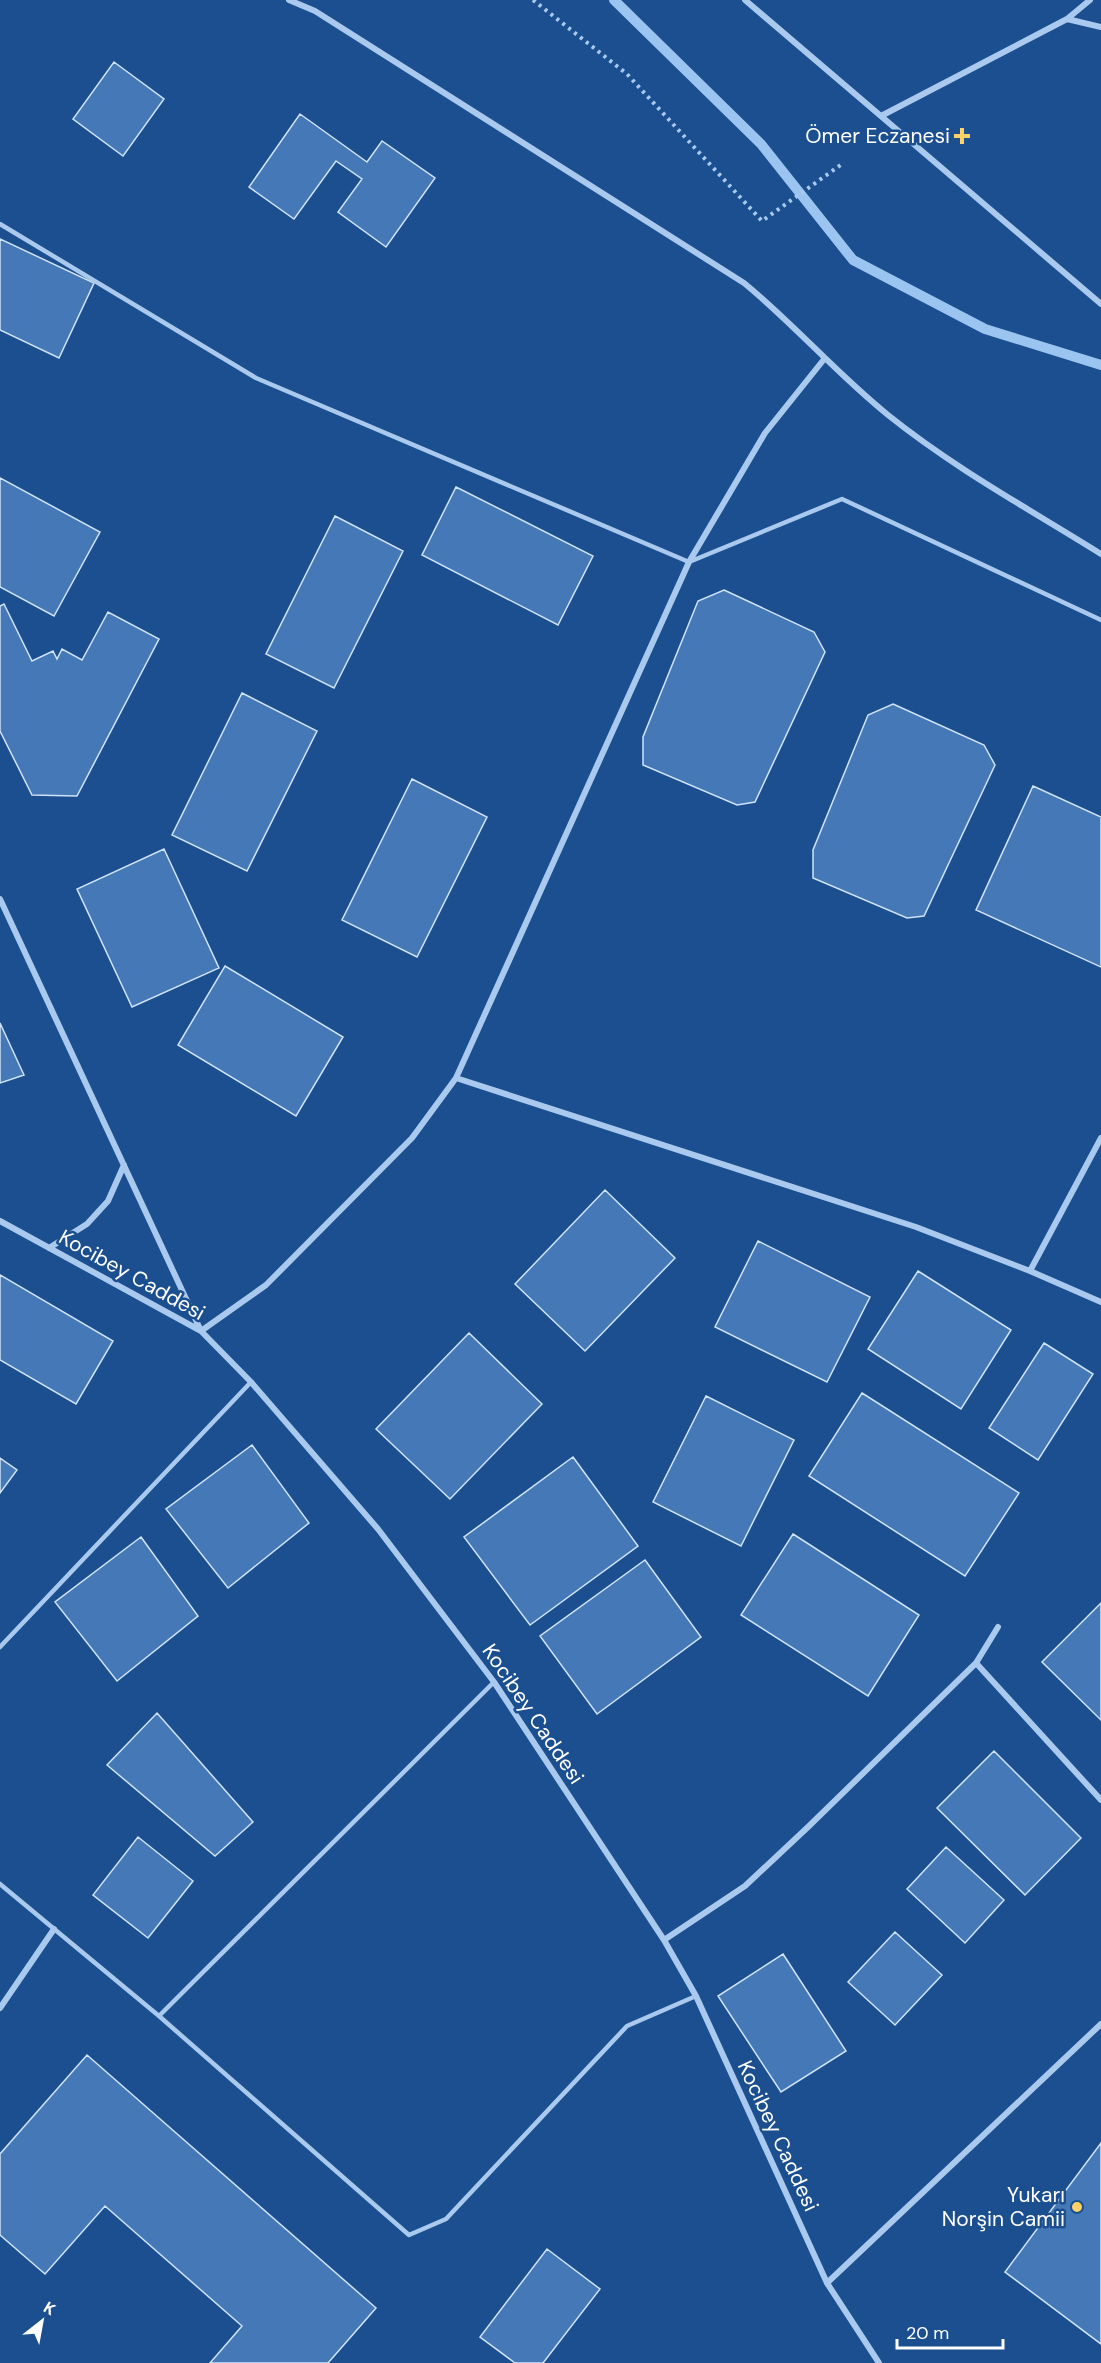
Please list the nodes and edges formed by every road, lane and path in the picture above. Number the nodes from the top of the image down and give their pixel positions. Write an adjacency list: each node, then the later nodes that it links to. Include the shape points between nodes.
1 (289, 0): 11 (street, via 315,11 744,283)
2 (533, 0): 8 (path, via 627,74 762,221)
3 (745, 0): 7 (street)
4 (1090, 0): 5 (street)
5 (1067, 20): 6 (street); 7 (street)
6 (1101, 27)
7 (881, 116): 10 (street)
8 (842, 164)
9 (0, 224): 13 (lane, via 256,378)
10 (1101, 304)
11 (825, 358): 12 (street, via 887,415 959,468); 13 (street, via 765,433)
12 (1101, 554)
13 (689, 562): 14 (lane, via 842,500); 16 (street)
14 (1101, 620)
15 (0, 899): 18 (street)
16 (456, 1078): 21 (street, via 916,1227); 23 (street, via 412,1138 266,1285)
17 (1101, 1138): 21 (street)
18 (124, 1165): 20 (street, via 101,1209 87,1224); 23 (street)
19 (0, 1221): 20 (street, Kocibey Caddesi)
20 (49, 1248): 23 (street, Kocibey Caddesi)
21 (1030, 1271): 22 (street)
22 (1101, 1302)
23 (201, 1331): 24 (street, Kocibey Caddesi)
24 (251, 1382): 26 (lane); 28 (street, Kocibey Caddesi, via 378,1529)
25 (998, 1627): 27 (street)
26 (0, 1647)
27 (976, 1663): 29 (street); 32 (street, via 745,1886)
28 (494, 1682): 32 (street, Kocibey Caddesi); 35 (lane)
29 (1101, 1800)
30 (0, 1884): 31 (lane)
31 (54, 1929): 34 (street); 35 (lane)
32 (664, 1940): 33 (street, Kocibey Caddesi)
33 (696, 1996): 35 (lane, via 627,2026 446,2219 409,2235); 37 (street, Kocibey Caddesi)
34 (0, 2008)
35 (159, 2016)
36 (1101, 2024): 37 (street)
37 (827, 2283): 38 (street, Kocibey Caddesi)
38 (879, 2363)

